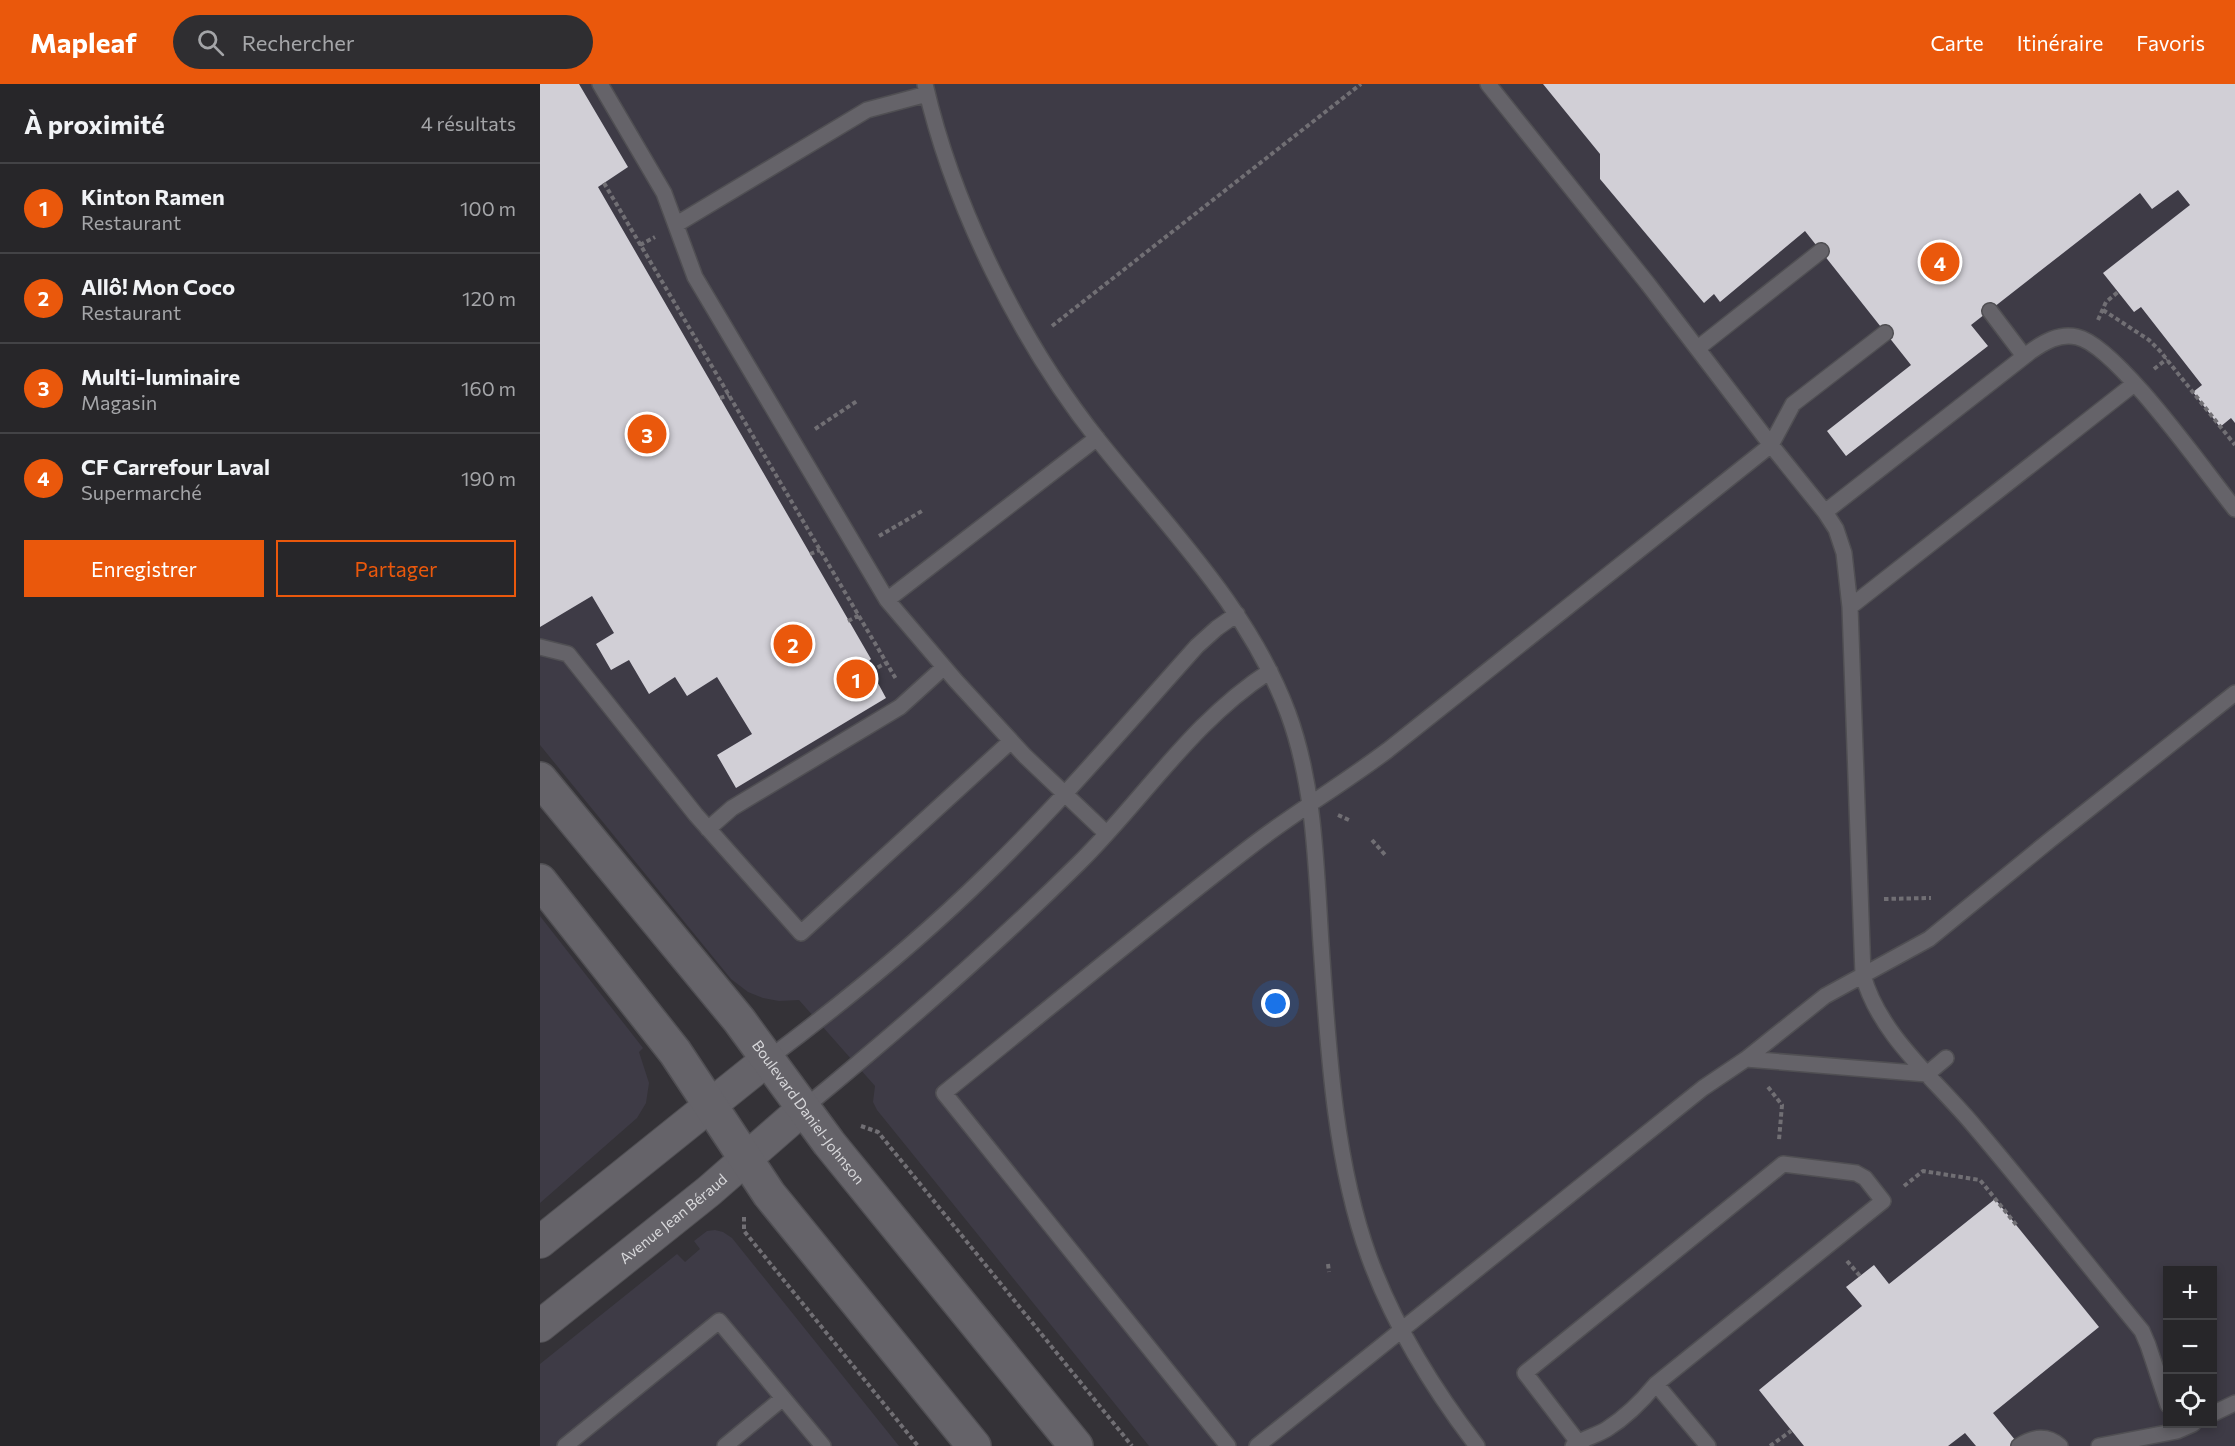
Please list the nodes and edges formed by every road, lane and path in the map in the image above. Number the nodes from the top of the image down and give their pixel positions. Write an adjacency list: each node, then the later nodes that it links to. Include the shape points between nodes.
1 (600, 84): 6 (lane, via 664,193)
2 (1360, 84): 15 (path)
3 (1488, 84): 16 (lane)
4 (926, 89): 6 (lane, via 867,110); 15 (lane, via 966,210)
5 (604, 183): 11 (path)
6 (677, 224): 32 (lane, via 695,277)
7 (1821, 251): 16 (lane)
8 (2118, 292): 9 (path)
9 (2103, 310): 13 (path); 18 (path, via 2149,340)
10 (1990, 311): 17 (lane)
11 (681, 314): 12 (path); 21 (path)
12 (673, 317)
13 (2098, 321)
14 (1885, 333): 26 (lane, via 1793,404)
15 (1032, 341): 25 (lane)
16 (1698, 348): 26 (lane)
17 (2024, 356): 20 (lane, via 2054,338 2076,337 2102,350); 29 (lane)
18 (2167, 359): 19 (path); 23 (path)
19 (2154, 369)
20 (2134, 384): 28 (lane); 33 (lane)
21 (729, 394): 22 (path); 30 (path)
22 (720, 398)
23 (2223, 430): 24 (path); 27 (path)
24 (2216, 436)
25 (1097, 438): 32 (lane); 34 (lane)
26 (1771, 445): 29 (lane); 47 (lane, via 1388,750)
27 (2235, 445)
28 (2235, 509)
29 (1825, 512): 33 (lane, via 1844,553)
30 (820, 550): 31 (path); 35 (path)
31 (810, 554)
32 (887, 600): 39 (lane)
33 (1850, 607): 55 (lane)
34 (1237, 614): 41 (lane); 46 (lane, via 1197,646)
35 (859, 616): 36 (path); 38 (path)
36 (849, 621)
37 (540, 647): 48 (lane, via 568,654)
38 (886, 663): 40 (path); 42 (path)
39 (943, 668): 44 (lane); 48 (lane, via 900,707 732,808)
40 (871, 671)
41 (1270, 671): 47 (lane, via 1289,715); 49 (lane, via 1223,706)
42 (897, 681)
43 (2235, 693): 55 (lane, via 1929,939)
44 (1011, 741): 46 (lane); 48 (lane, via 801,933)
45 (540, 779): 57 (street, Boulevard Daniel-Johnson)
46 (1065, 794): 49 (lane); 57 (lane, via 987,874 907,947)
47 (1309, 803): 75 (lane, via 1333,1091 1343,1150 1367,1253); 93 (lane, via 1250,846 944,1093)
48 (708, 829)
49 (1106, 833): 62 (lane, via 991,947)
50 (1372, 840): 51 (path)
51 (1386, 856)
52 (540, 881): 60 (street, via 675,1053)
53 (1889, 898): 54 (path)
54 (1931, 898)
55 (1863, 975): 58 (lane, via 1825,996); 59 (lane, via 1878,1011)
56 (1946, 1058): 59 (lane)
57 (768, 1059): 60 (street); 62 (street, Boulevard Daniel-Johnson)
58 (1746, 1059): 59 (lane); 75 (lane, via 1703,1088)
59 (1927, 1074): 77 (lane, via 1975,1126 2142,1331)
60 (709, 1104): 65 (street); 69 (street)
61 (1782, 1105): 64 (path)
62 (804, 1108): 65 (street, Avenue Jean Béraud); 91 (street, Boulevard Daniel-Johnson)
63 (878, 1132): 92 (path)
64 (1779, 1141)
65 (745, 1159): 74 (street, Avenue Jean Béraud); 85 (street)
66 (1923, 1171): 67 (path, via 1980,1180)
67 (2018, 1227)
68 (744, 1231): 90 (path)
69 (540, 1242)
70 (1847, 1260): 73 (path)
71 (1328, 1264): 72 (path)
72 (1329, 1272)
73 (1860, 1276)
74 (540, 1326)
75 (1403, 1329): 94 (lane); 95 (lane)
76 (1656, 1384): 86 (lane, via 1641,1402 1606,1430); 86 (lane, via 1883,1201 1865,1178 1856,1173 1783,1164 1525,1373); 96 (lane)
77 (2163, 1390)
78 (783, 1398): 87 (lane, via 719,1321); 88 (lane); 89 (lane)
79 (2235, 1402): 80 (lane)
80 (2217, 1411)
81 (2172, 1428): 100 (lane)
82 (2175, 1428): 101 (lane)
83 (2176, 1428): 102 (lane)
84 (1791, 1431): 97 (path)
85 (969, 1444)
86 (1578, 1445)
87 (565, 1446)
88 (725, 1446)
89 (823, 1446)
90 (918, 1446)
91 (1076, 1446)
92 (1132, 1446)
93 (1228, 1446)
94 (1257, 1446)
95 (1477, 1446)
96 (1708, 1446)
97 (1770, 1446)
98 (2019, 1446): 99 (lane, via 2046,1439)
99 (2060, 1446)
100 (2099, 1446)
101 (2166, 1446)
102 (2184, 1446)

